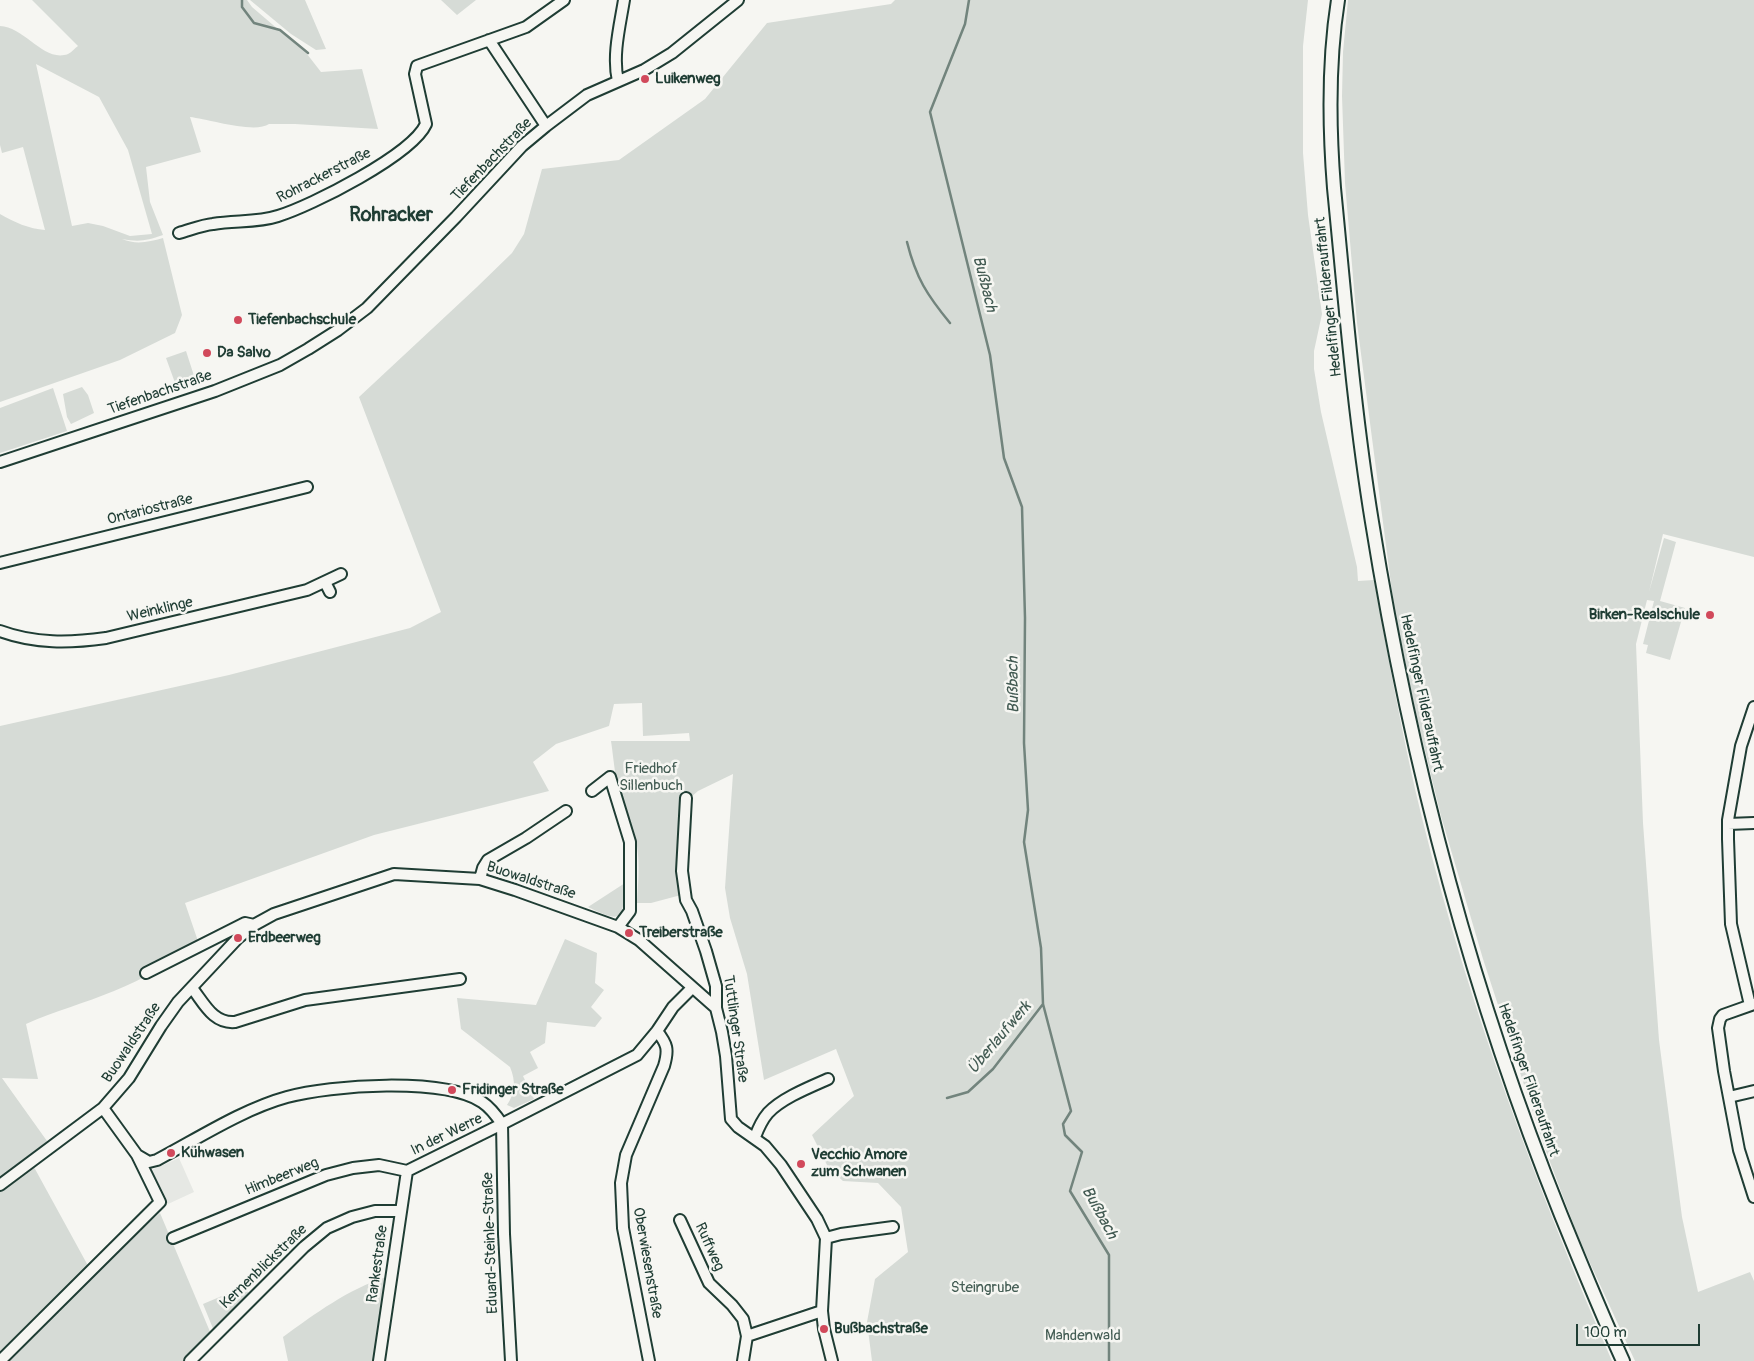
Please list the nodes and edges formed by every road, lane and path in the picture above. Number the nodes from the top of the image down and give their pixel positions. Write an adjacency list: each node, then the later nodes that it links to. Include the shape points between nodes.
1 (564, 0): 5 (street, Rohrackerstraße, via 526,27)
2 (624, 0): 6 (street, via 616,57)
3 (738, 0): 6 (street, Tiefenbachstraße, via 672,53)
4 (1338, 0): 56 (main road, Hedelfinger Filderauffahrt, via 1330,84 1334,188 1371,518 1408,716 1454,902 1498,1044 1548,1183)
5 (489, 40): 7 (street); 8 (street, Rohrackerstraße, via 417,66 415,74 426,124 423,132 370,173 277,216 212,224)
6 (618, 81): 7 (street, Tiefenbachstraße, via 587,95)
7 (546, 126): 9 (street, Tiefenbachstraße, via 522,146 366,308 308,349 280,365 215,391)
8 (179, 233)
9 (0, 462)
10 (307, 487): 11 (street, Ontariostraße)
11 (0, 563)
12 (340, 574): 13 (street, Weinklinge)
13 (325, 582): 14 (street); 15 (street, Weinklinge, via 307,590 106,638 50,642)
14 (330, 592)
15 (0, 631)
16 (1754, 707): 21 (street, via 1741,746)
17 (592, 791): 24 (street, via 610,777 630,842 630,911)
18 (686, 798): 30 (street, Tuttlinger Straße, via 682,871 686,900 716,986)
19 (566, 811): 22 (street, via 488,860)
20 (1754, 823): 21 (street)
21 (1728, 824): 29 (street, via 1731,924)
22 (480, 879): 23 (street, Buowaldstraße, via 394,874 274,914); 24 (street, Buowaldstraße)
23 (254, 925): 25 (street, Buowaldstraße, via 245,923); 27 (street, Buowaldstraße)
24 (618, 927): 28 (street, Buowaldstraße, via 639,940)
25 (146, 973)
26 (460, 979): 27 (street, via 305,1000 226,1023 216,1018)
27 (192, 988): 35 (street, Buowaldstraße, via 178,1002 129,1078)
28 (692, 988): 30 (street, Buowaldstraße); 31 (street, In der Werre, via 673,1007)
29 (1752, 1004): 34 (street, via 1730,1011 1720,1019 1719,1033)
30 (716, 1008): 37 (street, Tuttlinger Straße, via 726,1056 731,1119)
31 (657, 1031): 36 (street, In der Werre, via 637,1055); 53 (street, Oberwiesenstraße, via 665,1041 667,1054 626,1155 621,1183 623,1228)
32 (828, 1079): 37 (street, via 773,1109 764,1118)
33 (1754, 1090): 34 (street)
34 (1729, 1097): 41 (street, via 1739,1150)
35 (104, 1108): 38 (street); 40 (street, Buowaldstraße)
36 (502, 1124): 38 (street, via 481,1102 452,1090 413,1086 323,1089 286,1097 243,1114 157,1160 148,1162); 39 (street, In der Werre); 52 (street, Eduard-Steinle-Straße)
37 (755, 1137): 46 (street, Tuttlinger Straße, via 781,1165)
38 (137, 1155): 49 (street, via 160,1202)
39 (406, 1171): 42 (street, Rankestraße); 45 (street, Himbeerweg, via 379,1164 326,1175)
40 (0, 1185)
41 (1754, 1197)
42 (401, 1211): 50 (street, Kernenblickstraße, via 352,1216 327,1228 304,1246); 51 (street, Rankestraße)
43 (680, 1220): 48 (street, Ruffweg, via 709,1283 743,1319)
44 (893, 1227): 46 (street)
45 (174, 1238)
46 (826, 1238): 47 (street)
47 (822, 1311): 48 (street); 55 (street)
48 (748, 1336): 54 (street)
49 (0, 1361)
50 (190, 1361)
51 (379, 1361)
52 (511, 1361)
53 (649, 1361)
54 (743, 1361)
55 (832, 1361)
56 (1623, 1361)

